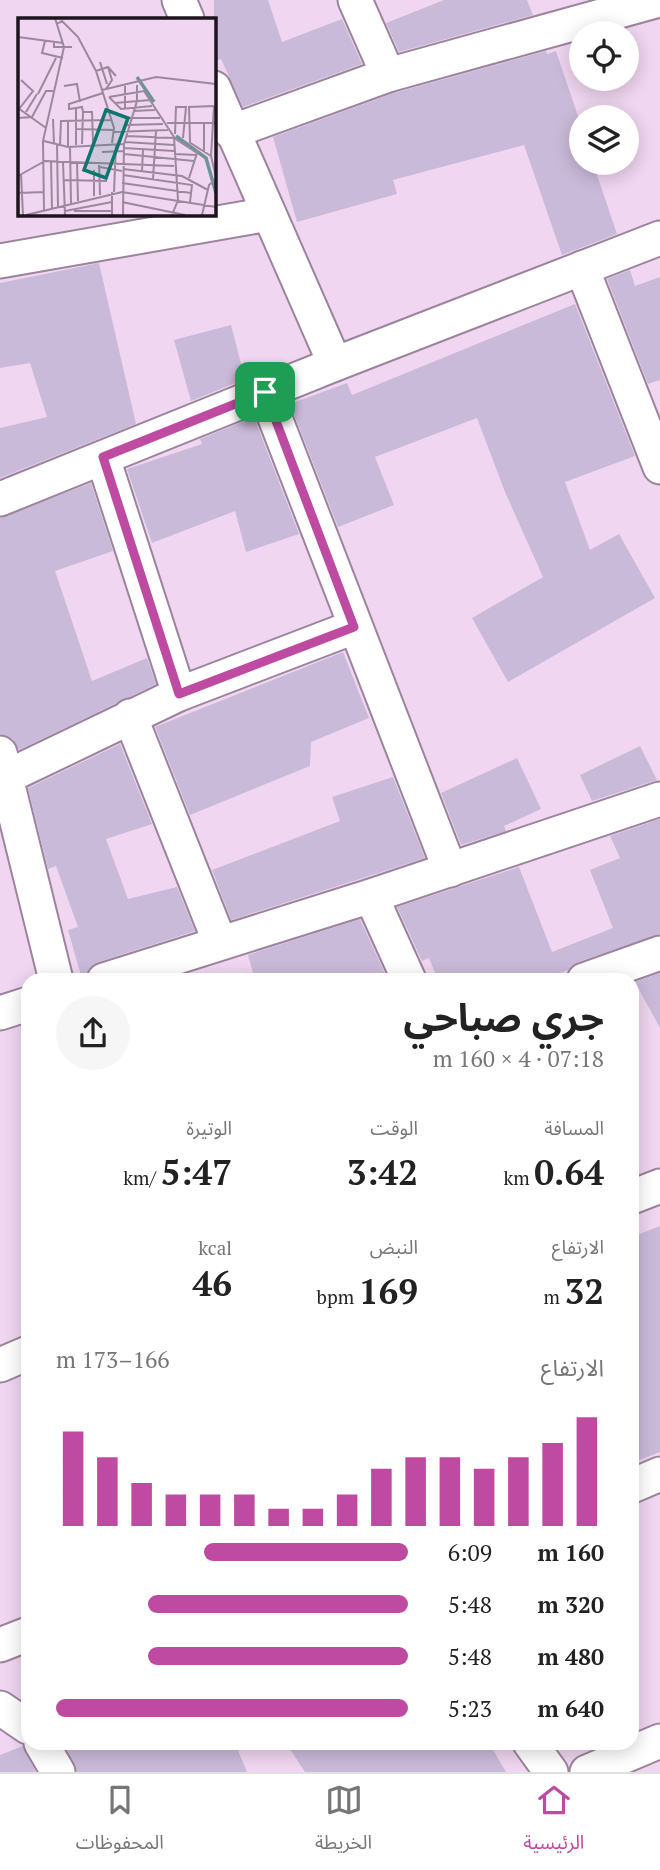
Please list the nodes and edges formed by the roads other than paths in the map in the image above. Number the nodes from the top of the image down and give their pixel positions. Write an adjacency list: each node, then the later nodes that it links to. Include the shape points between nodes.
1 (179, 0): 5 (street)
2 (355, 0): 6 (street)
3 (659, 0): 4 (street)
4 (610, 8): 6 (street)
5 (187, 18)
6 (388, 75): 8 (street)
7 (215, 91): 8 (street)
8 (231, 132): 9 (street)
9 (269, 214): 11 (street); 13 (street)
10 (660, 238): 12 (street)
11 (0, 261)
12 (582, 268): 13 (street); 16 (street)
13 (335, 364): 14 (street)
14 (265, 392): 15 (street); 18 (street)
15 (103, 457): 17 (street); 19 (street)
16 (660, 467)
17 (0, 499)
18 (354, 627): 19 (street); 23 (street)
19 (179, 694): 20 (street)
20 (130, 716): 21 (street); 25 (street)
21 (2, 770): 28 (street)
22 (660, 799): 23 (street)
23 (450, 870): 24 (street)
24 (371, 896): 25 (street); 30 (street)
25 (220, 943): 27 (street)
26 (660, 953): 31 (street)
27 (168, 970): 29 (street)
28 (54, 973)
29 (149, 973)
30 (406, 973)
31 (604, 973)
32 (21, 1006): 33 (street)
33 (0, 1013)
34 (660, 1186): 35 (street)
35 (639, 1194)
36 (21, 1356): 37 (street)
37 (0, 1365)
38 (660, 1474): 39 (street)
39 (639, 1483)
40 (21, 1637): 41 (street)
41 (0, 1645)
42 (0, 1708): 43 (street)
43 (21, 1722)
44 (660, 1741): 47 (street)
45 (45, 1750): 49 (street)
46 (535, 1750): 50 (street)
47 (639, 1750)
48 (639, 1750): 51 (street)
49 (58, 1772)
50 (551, 1772)
51 (587, 1772)

